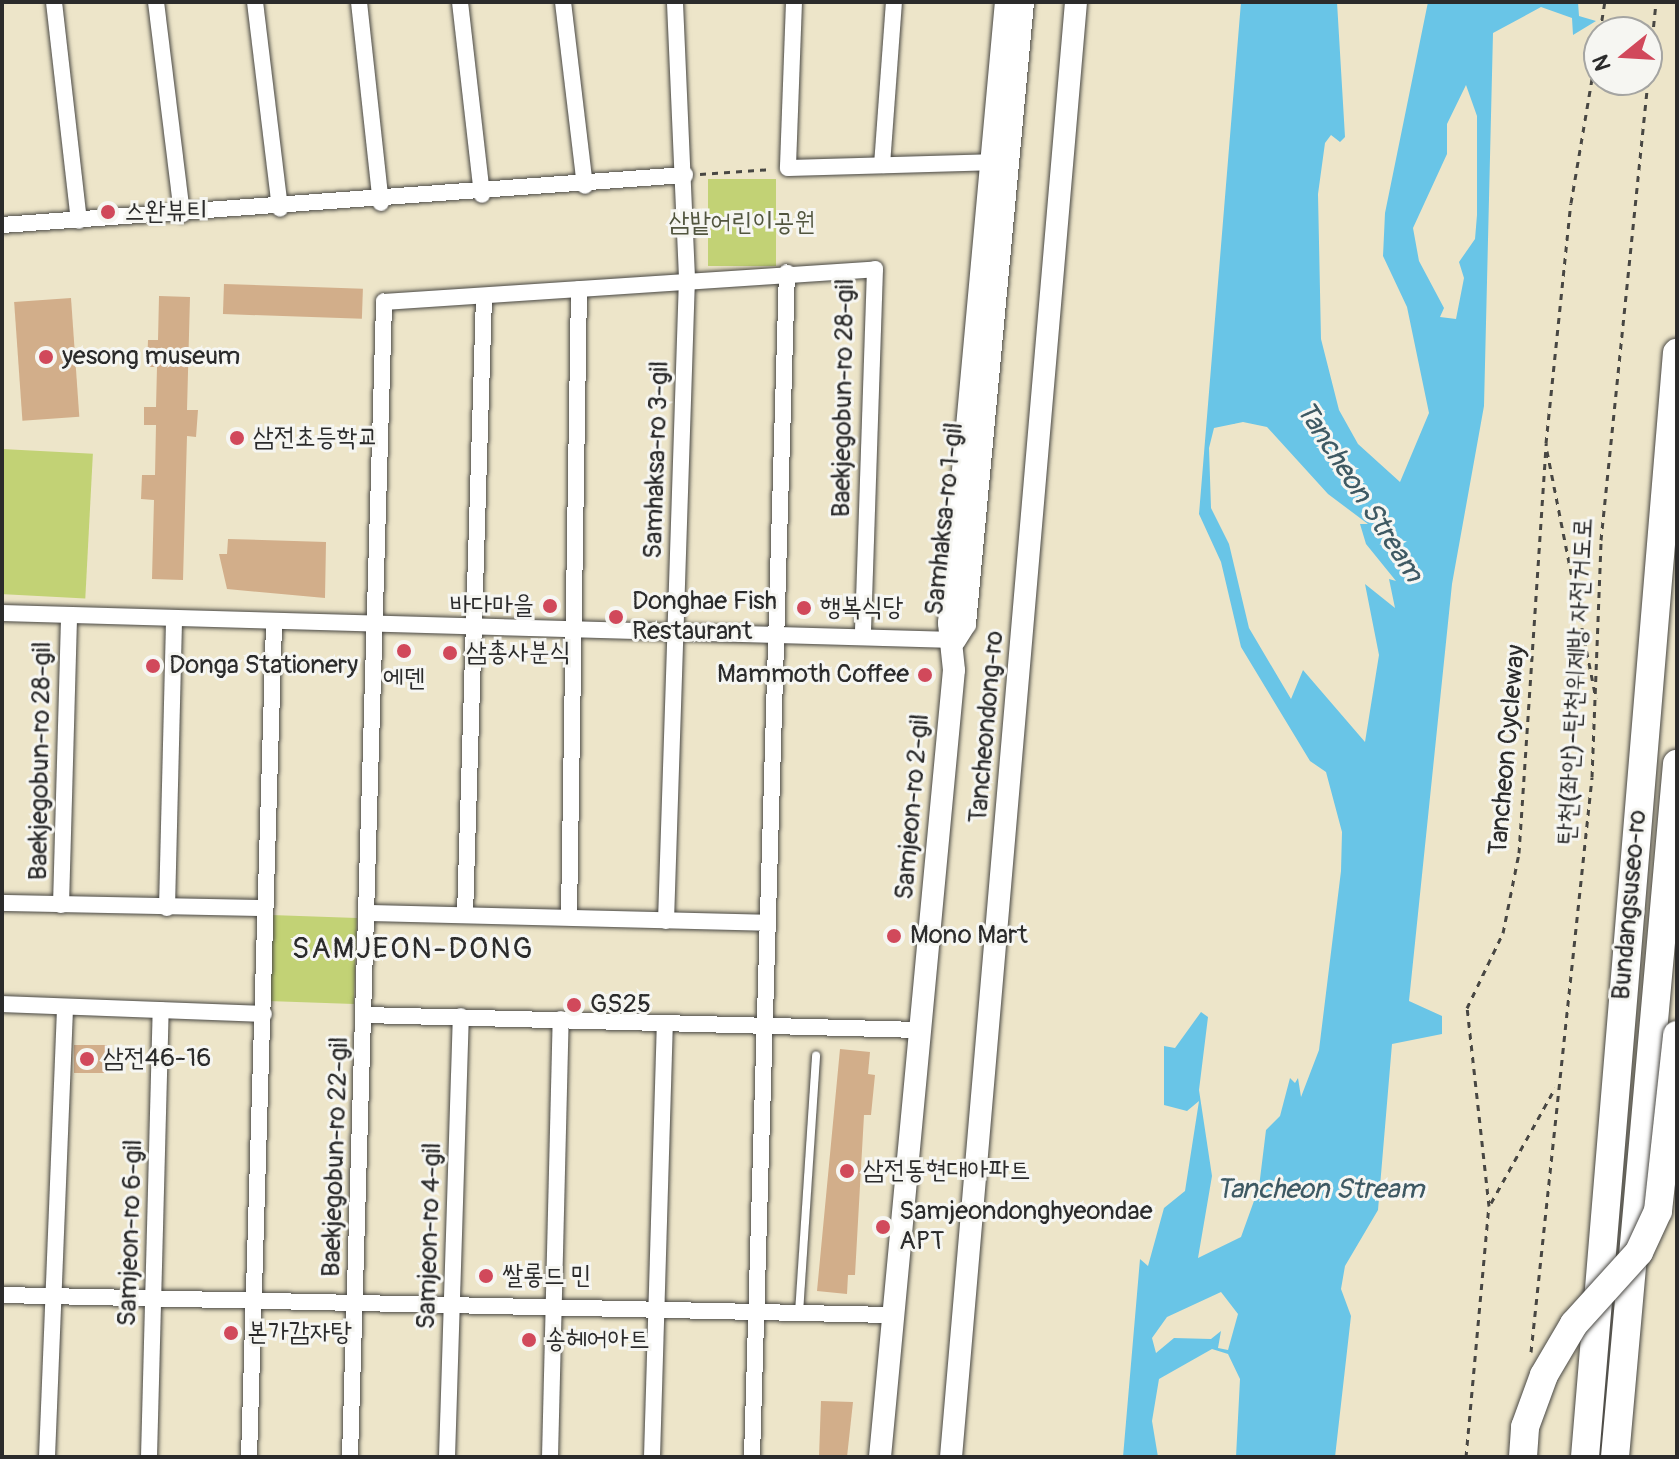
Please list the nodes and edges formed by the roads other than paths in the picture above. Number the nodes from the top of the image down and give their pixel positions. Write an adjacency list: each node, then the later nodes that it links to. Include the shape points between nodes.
1 (54, 2): 21 (street)
2 (156, 2): 20 (street)
3 (255, 2): 19 (street)
4 (359, 2): 18 (street)
5 (460, 2): 17 (street)
6 (563, 2): 16 (street)
7 (675, 2): 15 (street, Samhaksa-ro 3-gil)
8 (794, 2): 14 (street, via 788,168)
9 (894, 2): 14 (street)
10 (1006, 2): 13 (street, Samhaksa-ro 1-gil)
11 (1023, 2): 13 (street, Samhaksa-ro 1-gil)
12 (1076, 2): 83 (street, Tancheondong-ro)
13 (1000, 162): 14 (street); 38 (street, Samhaksa-ro 1-gil, via 949,623)
14 (882, 165)
15 (685, 175): 16 (street); 24 (street, Samhaksa-ro 3-gil)
16 (585, 186): 17 (street)
17 (482, 195): 18 (street)
18 (381, 203): 19 (street)
19 (280, 208): 20 (street)
20 (182, 214): 21 (street)
21 (79, 221): 22 (street)
22 (2, 225)
23 (787, 273): 24 (street); 36 (street); 37 (street, Baekjegobun-ro 28-gil, via 875,269)
24 (687, 278): 25 (street); 35 (street, Samhaksa-ro 3-gil)
25 (579, 289): 26 (street); 34 (street)
26 (484, 296): 32 (street, via 384,302); 33 (street)
27 (1677, 353): 72 (highway, Bundangsuseo-ro)
28 (2, 613): 29 (street, Baekjegobun-ro 28-gil)
29 (69, 617): 30 (street, Baekjegobun-ro 28-gil); 41 (street, Baekjegobun-ro 28-gil)
30 (174, 620): 31 (street, Baekjegobun-ro 28-gil); 42 (street)
31 (274, 623): 32 (street, Baekjegobun-ro 28-gil); 43 (street)
32 (372, 625): 33 (street, Baekjegobun-ro 28-gil); 44 (street)
33 (473, 626): 34 (street, Baekjegobun-ro 28-gil); 45 (street)
34 (574, 629): 35 (street, Baekjegobun-ro 28-gil); 46 (street)
35 (675, 632): 36 (street, Baekjegobun-ro 28-gil); 47 (street, Samhaksa-ro 3-gil)
36 (776, 634): 37 (street, Baekjegobun-ro 28-gil); 48 (street)
37 (863, 635): 38 (street, Baekjegobun-ro 28-gil)
38 (955, 640): 58 (street, Samjeon-ro 2-gil)
39 (1677, 764): 73 (highway, Bundangsuseo-ro)
40 (2, 903): 41 (street, Baekjegobun-ro 28-gil)
41 (61, 905): 42 (street, Baekjegobun-ro 28-gil)
42 (167, 908): 43 (street, Baekjegobun-ro 28-gil)
43 (264, 908): 52 (street)
44 (368, 913): 45 (street); 53 (street)
45 (465, 915): 46 (street)
46 (569, 917): 47 (street)
47 (666, 921): 48 (street)
48 (768, 923): 57 (street)
49 (2, 1004): 50 (street)
50 (65, 1007): 51 (street); 62 (street)
51 (161, 1010): 52 (street); 63 (street, Samjeon-ro 6-gil)
52 (264, 1014): 64 (street)
53 (365, 1015): 54 (street, Baekjegobun-ro 22-gil); 65 (street, Baekjegobun-ro 22-gil)
54 (461, 1016): 55 (street, Baekjegobun-ro 22-gil); 66 (street, Samjeon-ro 4-gil)
55 (561, 1019): 56 (street, Baekjegobun-ro 22-gil); 67 (street)
56 (665, 1023): 57 (street, Baekjegobun-ro 22-gil); 68 (street)
57 (767, 1027): 58 (street, Baekjegobun-ro 22-gil); 69 (street)
58 (919, 1030): 71 (street, Samjeon-ro 2-gil)
59 (1677, 1035): 84 (highway, bridge, via 1658,1211 1639,1252 1574,1324 1544,1375 1525,1427)
60 (816, 1056): 70 (lane)
61 (2, 1295): 62 (street, Baekjegobun-ro 22-gil)
62 (50, 1296): 63 (street, Baekjegobun-ro 22-gil); 74 (street)
63 (154, 1299): 64 (street, Baekjegobun-ro 22-gil); 75 (street, Samjeon-ro 6-gil)
64 (252, 1303): 65 (street, Baekjegobun-ro 22-gil); 76 (street)
65 (355, 1305): 66 (street, Baekjegobun-ro 22-gil); 77 (street, Baekjegobun-ro 22-gil)
66 (452, 1307): 67 (street, Baekjegobun-ro 22-gil); 78 (street, Samjeon-ro 4-gil)
67 (553, 1309): 68 (street, Baekjegobun-ro 22-gil); 79 (street)
68 (656, 1310): 69 (street, Baekjegobun-ro 22-gil); 80 (street)
69 (755, 1312): 70 (street, Baekjegobun-ro 22-gil); 81 (street)
70 (799, 1313): 71 (street, Baekjegobun-ro 22-gil)
71 (893, 1315): 82 (street, Samjeon-ro 2-gil)
72 (1585, 1448)
73 (1616, 1450)
74 (47, 1457)
75 (149, 1457)
76 (249, 1457)
77 (350, 1457)
78 (447, 1457)
79 (550, 1457)
80 (652, 1457)
81 (752, 1457)
82 (880, 1457)
83 (951, 1457)
84 (1523, 1457)

